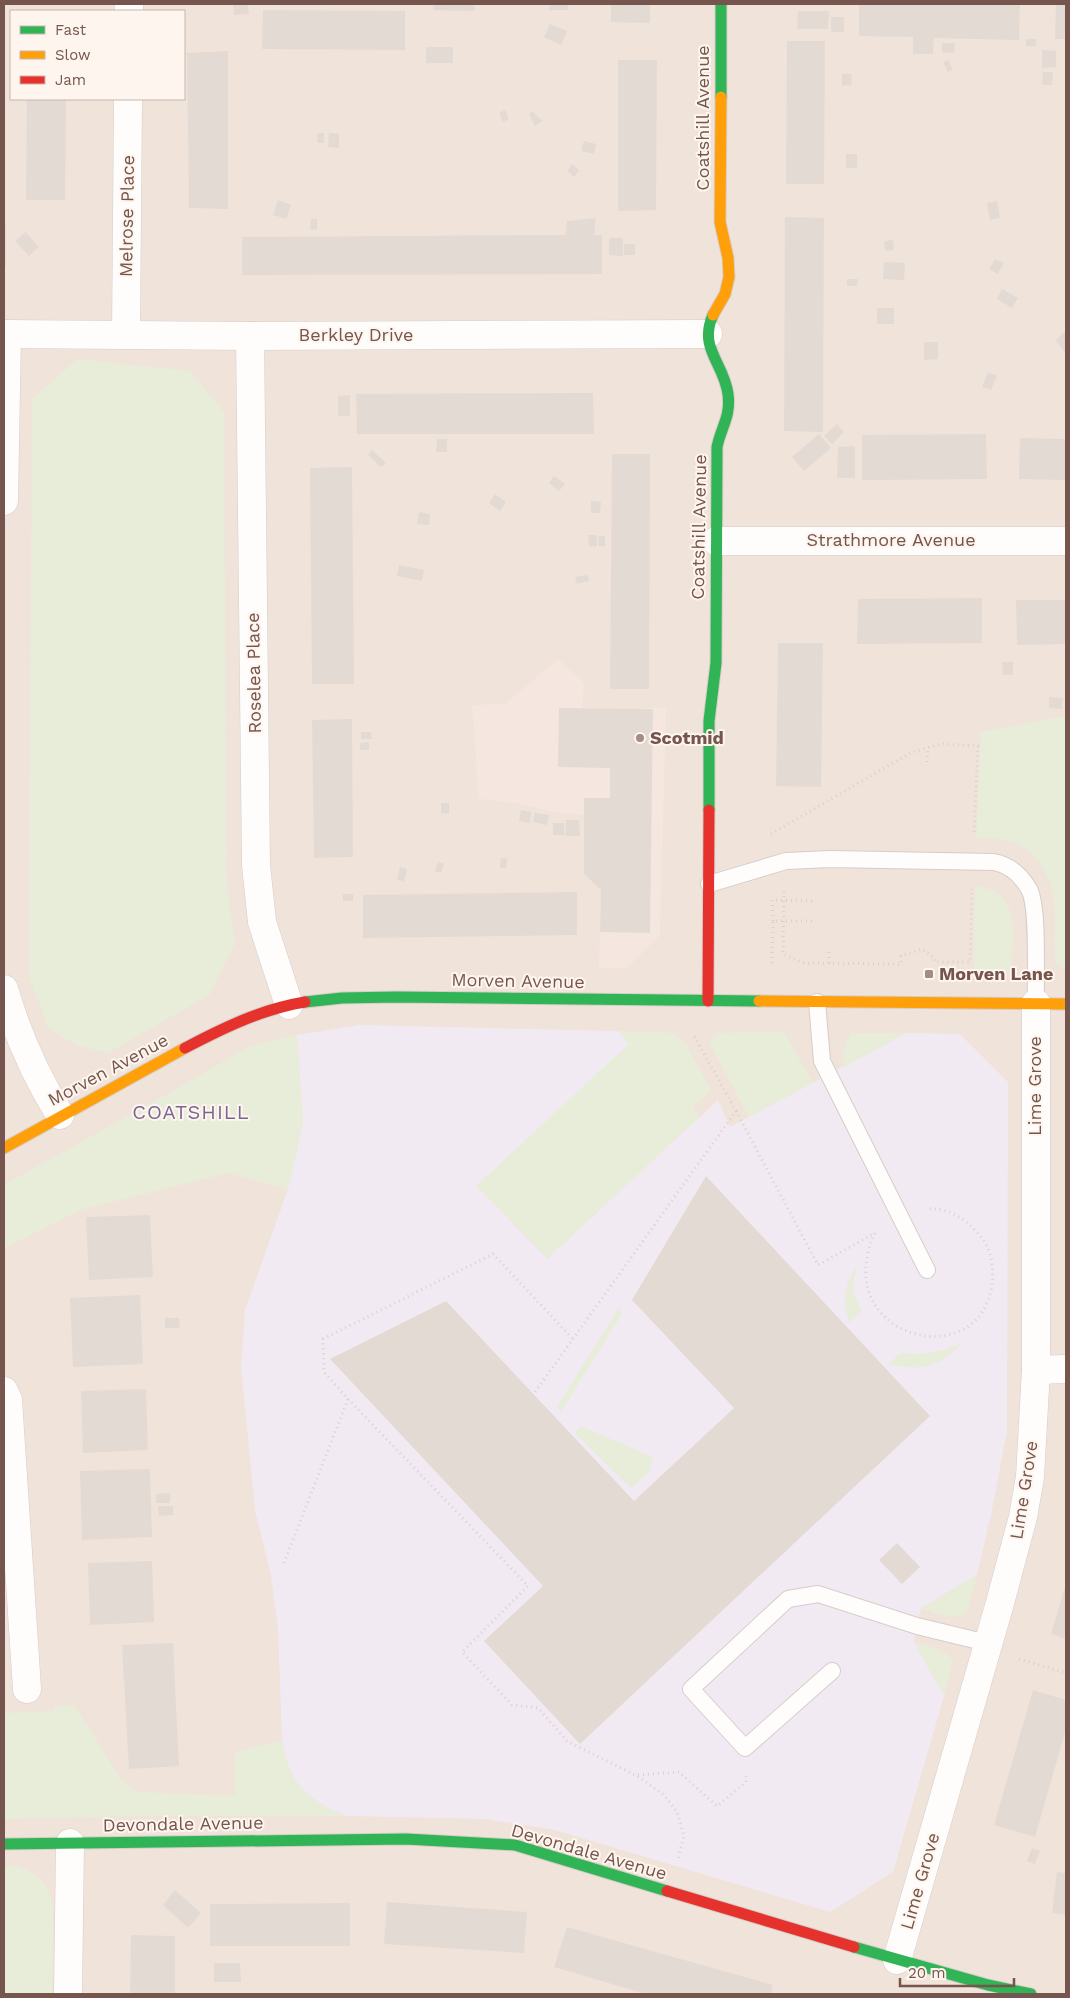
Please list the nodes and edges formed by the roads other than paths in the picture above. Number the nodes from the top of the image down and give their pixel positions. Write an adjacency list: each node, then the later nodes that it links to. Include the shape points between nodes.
1 (721, 4): 5 (street, Coatshill Avenue, via 720,222 729,269 725,294 711,318)
2 (128, 100): 4 (street, Melrose Place)
3 (5, 334): 4 (street, Berkley Drive); 7 (street)
4 (126, 334): 6 (street, Berkley Drive)
5 (708, 334): 6 (street, Berkley Drive); 9 (street, Coatshill Avenue, via 711,351 728,393 725,425 717,442)
6 (250, 336): 16 (street, Roselea Place, via 256,865 262,922)
7 (4, 501)
8 (1066, 540): 9 (street, Strathmore Avenue)
9 (716, 541): 10 (street, Coatshill Avenue, via 716,663 709,721)
10 (709, 884): 12 (street, Coatshill Avenue); 14 (lane, via 786,860 994,862 1008,865 1030,890 1035,912)
11 (4, 989): 17 (street, via 24,1048)
12 (708, 1001): 13 (street, Morven Avenue); 16 (street, Morven Avenue, via 350,997)
13 (817, 1002): 14 (street, Morven Avenue); 19 (lane, via 822,1062)
14 (1036, 1003): 15 (street, Morven Avenue); 21 (street, Lime Grove)
15 (1066, 1004)
16 (289, 1005): 17 (street, Morven Avenue, via 215,1032)
17 (60, 1115): 18 (street, Morven Avenue)
18 (4, 1148)
19 (927, 1270)
20 (1066, 1369): 21 (street)
21 (1036, 1370): 23 (street, Lime Grove, via 1030,1477 1023,1517)
22 (4, 1391): 25 (street, via 8,1400)
23 (986, 1647): 24 (lane, via 818,1594 788,1599 691,1689 745,1748); 28 (street, Lime Grove)
24 (832, 1671)
25 (27, 1689)
26 (70, 1843): 27 (street, Devondale Avenue); 28 (street, Devondale Avenue, via 406,1839 514,1846); 29 (street)
27 (4, 1844)
28 (897, 1960): 30 (street, Devondale Avenue)
29 (68, 1994)
30 (1031, 1994)

